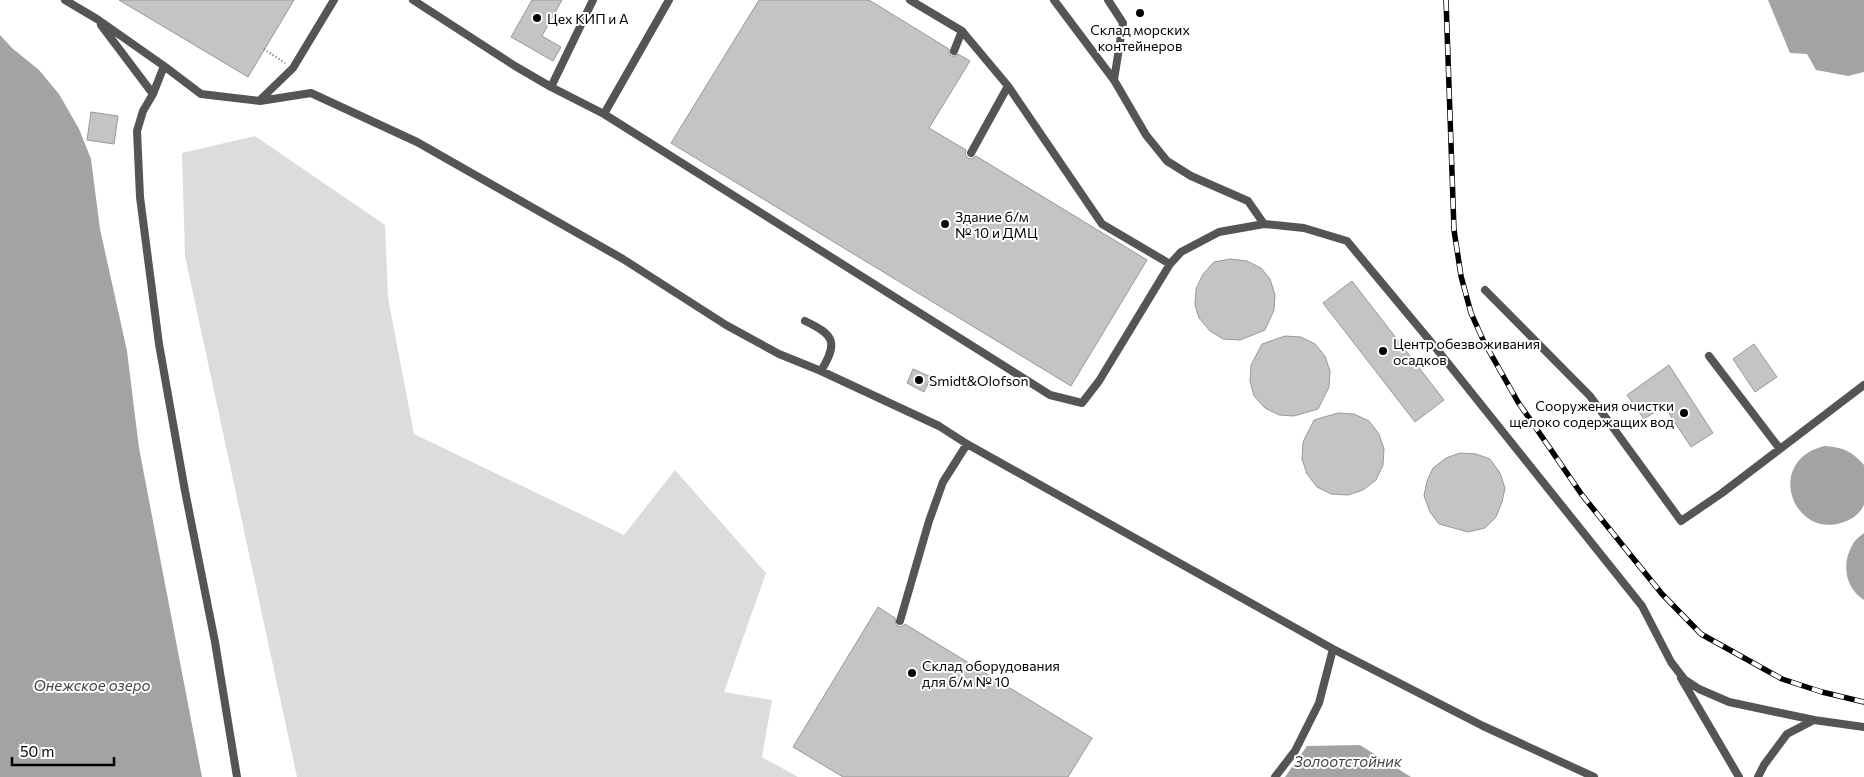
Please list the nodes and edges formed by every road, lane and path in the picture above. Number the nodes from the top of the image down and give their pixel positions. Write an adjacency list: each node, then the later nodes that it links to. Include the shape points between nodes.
1 (65, 0): 9 (lane)
2 (334, 0): 14 (lane)
3 (413, 0): 17 (lane)
4 (592, 0): 17 (lane)
5 (669, 0): 20 (lane)
6 (910, 0): 10 (lane)
7 (1054, 0): 15 (lane)
8 (1108, 0): 15 (lane, via 1123,23)
9 (97, 19): 13 (lane); 18 (lane)
10 (962, 31): 12 (lane); 16 (lane)
11 (264, 49): 14 (path)
12 (954, 52)
13 (164, 66): 18 (lane); 19 (lane, via 201,94)
14 (293, 68): 19 (lane)
15 (1114, 80): 22 (lane, via 1146,136 1167,161 1191,176 1248,201)
16 (1008, 86): 21 (lane); 23 (lane, via 1102,224)
17 (551, 87): 20 (lane)
18 (153, 94): 36 (lane, via 137,131 140,197 159,344)
19 (260, 101): 27 (lane, via 311,93 417,142 623,259 726,326 779,354)
20 (604, 114): 23 (lane, via 1050,395 1082,404)
21 (971, 154)
22 (1264, 224): 23 (lane, via 1219,232 1181,252); 33 (lane, via 1304,228 1347,241 1642,606)
23 (1170, 264)
24 (1484, 290): 30 (lane, via 1590,396 1681,521)
25 (805, 321): 27 (lane, via 828,335 832,345)
26 (1709, 356): 30 (lane)
27 (821, 371): 29 (lane, via 939,426)
28 (1864, 385): 30 (lane)
29 (967, 444): 31 (lane, via 942,482); 32 (lane)
30 (1780, 449)
31 (900, 621)
32 (1333, 649): 37 (lane, via 1318,703 1295,751); 38 (lane, via 1483,726)
33 (1671, 662): 34 (lane, via 1684,679 1729,702); 39 (lane)
34 (1814, 720): 35 (lane); 40 (lane, via 1787,734)
35 (1864, 728)
36 (237, 777)
37 (1275, 777)
38 (1594, 777)
39 (1739, 777)
40 (1758, 777)

